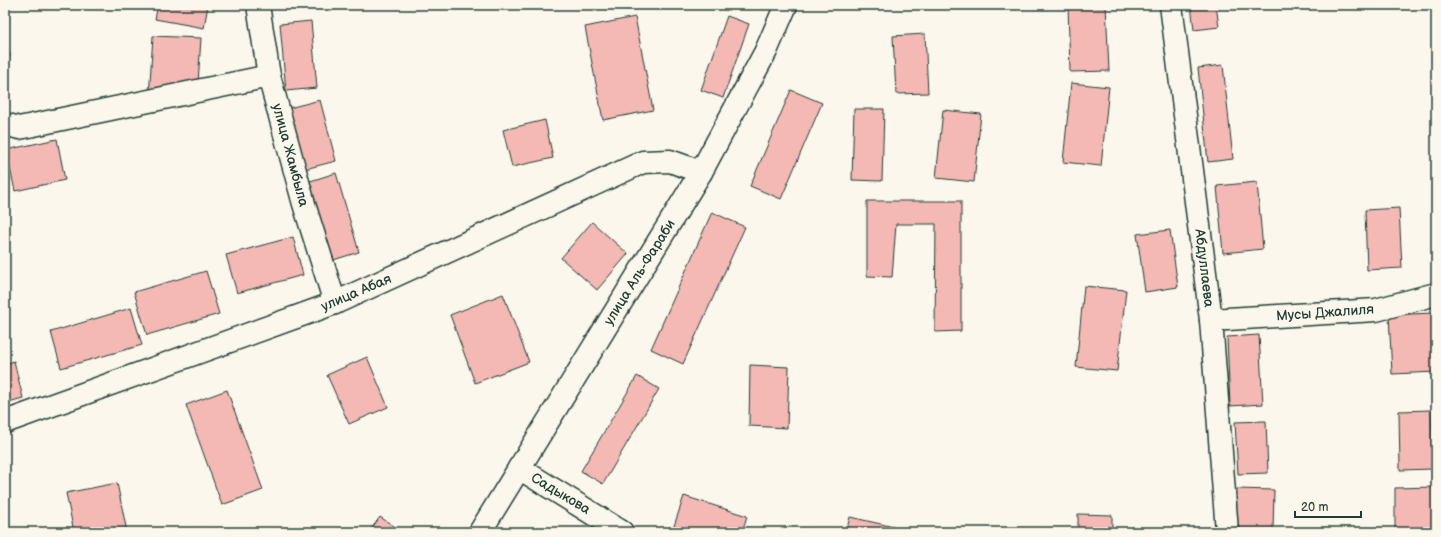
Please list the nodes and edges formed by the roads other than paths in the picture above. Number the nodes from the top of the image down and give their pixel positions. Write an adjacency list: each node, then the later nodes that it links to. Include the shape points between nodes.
1 (258, 5): 4 (street, улица Жамбыла)
2 (786, 5): 6 (street, улица Аль-Фараби, via 766,52)
3 (1171, 5): 9 (street, Абдуллаева)
4 (269, 76): 5 (street, via 19,128); 8 (street, улица Жамбыла, via 304,204)
5 (5, 124)
6 (700, 172): 8 (street, улица Абая, via 670,161 643,162); 11 (street, улица Аль-Фараби)
7 (1436, 294): 9 (street, Мусы Джалиля, via 1376,310)
8 (335, 303): 10 (street, улица Абая)
9 (1212, 320): 14 (street, Абдуллаева)
10 (5, 422)
11 (519, 468): 12 (street, улица Аль-Фараби); 13 (street, Садыкова)
12 (480, 532)
13 (623, 532)
14 (1227, 532)

